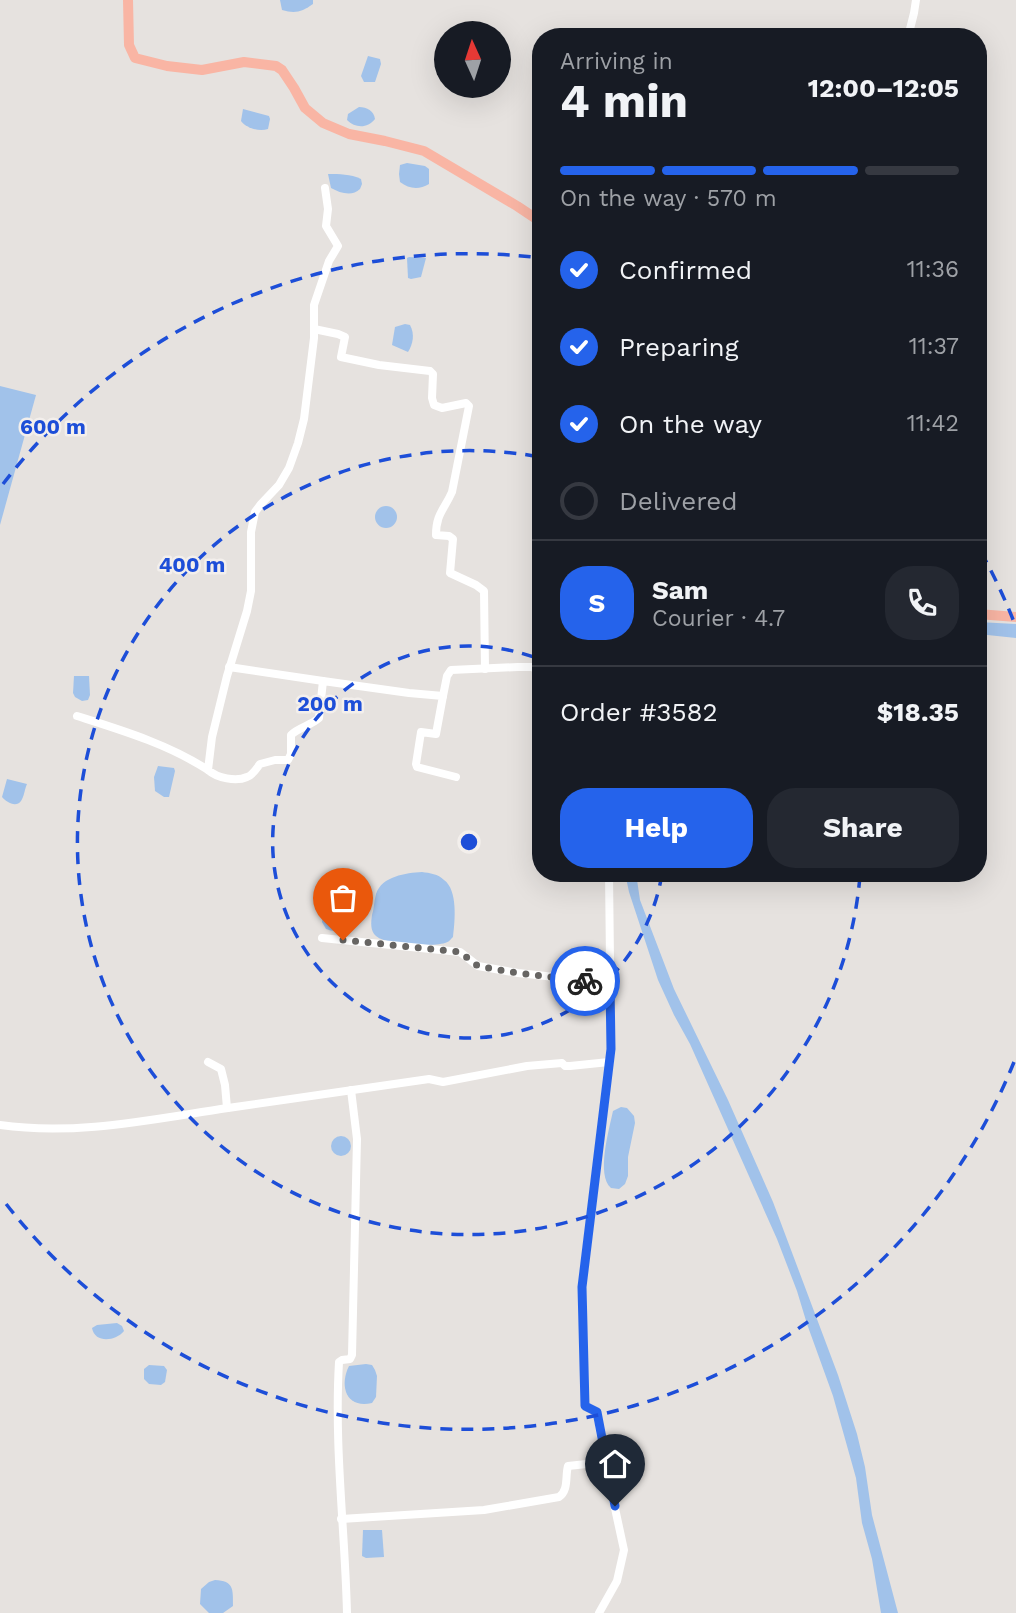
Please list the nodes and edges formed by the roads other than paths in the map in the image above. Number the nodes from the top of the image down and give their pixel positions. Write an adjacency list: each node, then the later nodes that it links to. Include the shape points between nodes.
1 (128, 0): 5 (main road, via 129,45 135,58 202,70 244,62 276,66 304,108 323,123 349,134 424,151)
2 (916, 0): 3 (street)
3 (910, 28)
4 (325, 188): 6 (street, via 326,226 338,246 314,305)
5 (532, 216)
6 (314, 329): 9 (street, via 298,443 279,485 255,512 251,591); 11 (street, via 345,337 341,357 430,371 434,405 469,406 452,492 436,523 436,536 453,539 450,573 484,591)
7 (987, 615): 8 (main road)
8 (1016, 617)
9 (229, 667): 12 (street); 15 (street)
10 (532, 667): 11 (street)
11 (485, 669): 13 (street, via 451,670)
12 (323, 681): 13 (street); 15 (street, via 318,718 291,735 288,760 260,764 246,778 216,777)
13 (443, 696): 16 (street, via 436,734 421,732 416,764)
14 (76, 716): 15 (street, via 145,739)
15 (208, 770)
16 (456, 777)
17 (609, 882): 19 (street)
18 (322, 938): 19 (street, via 460,952 478,966)
19 (610, 984): 21 (street)
20 (208, 1062): 23 (street, via 221,1069)
21 (609, 1062): 22 (street, via 527,1066 443,1082 429,1079); 25 (street, via 582,1287 585,1406 597,1412)
22 (351, 1090): 23 (street); 26 (street, via 357,1139 355,1254 352,1355 339,1362 338,1373)
23 (227, 1108): 24 (street, via 68,1129)
24 (0, 1125)
25 (606, 1462): 26 (street, via 568,1466 565,1490 559,1497 484,1510); 28 (street, via 624,1550 617,1581)
26 (341, 1519): 27 (street)
27 (347, 1613)
28 (599, 1613)

